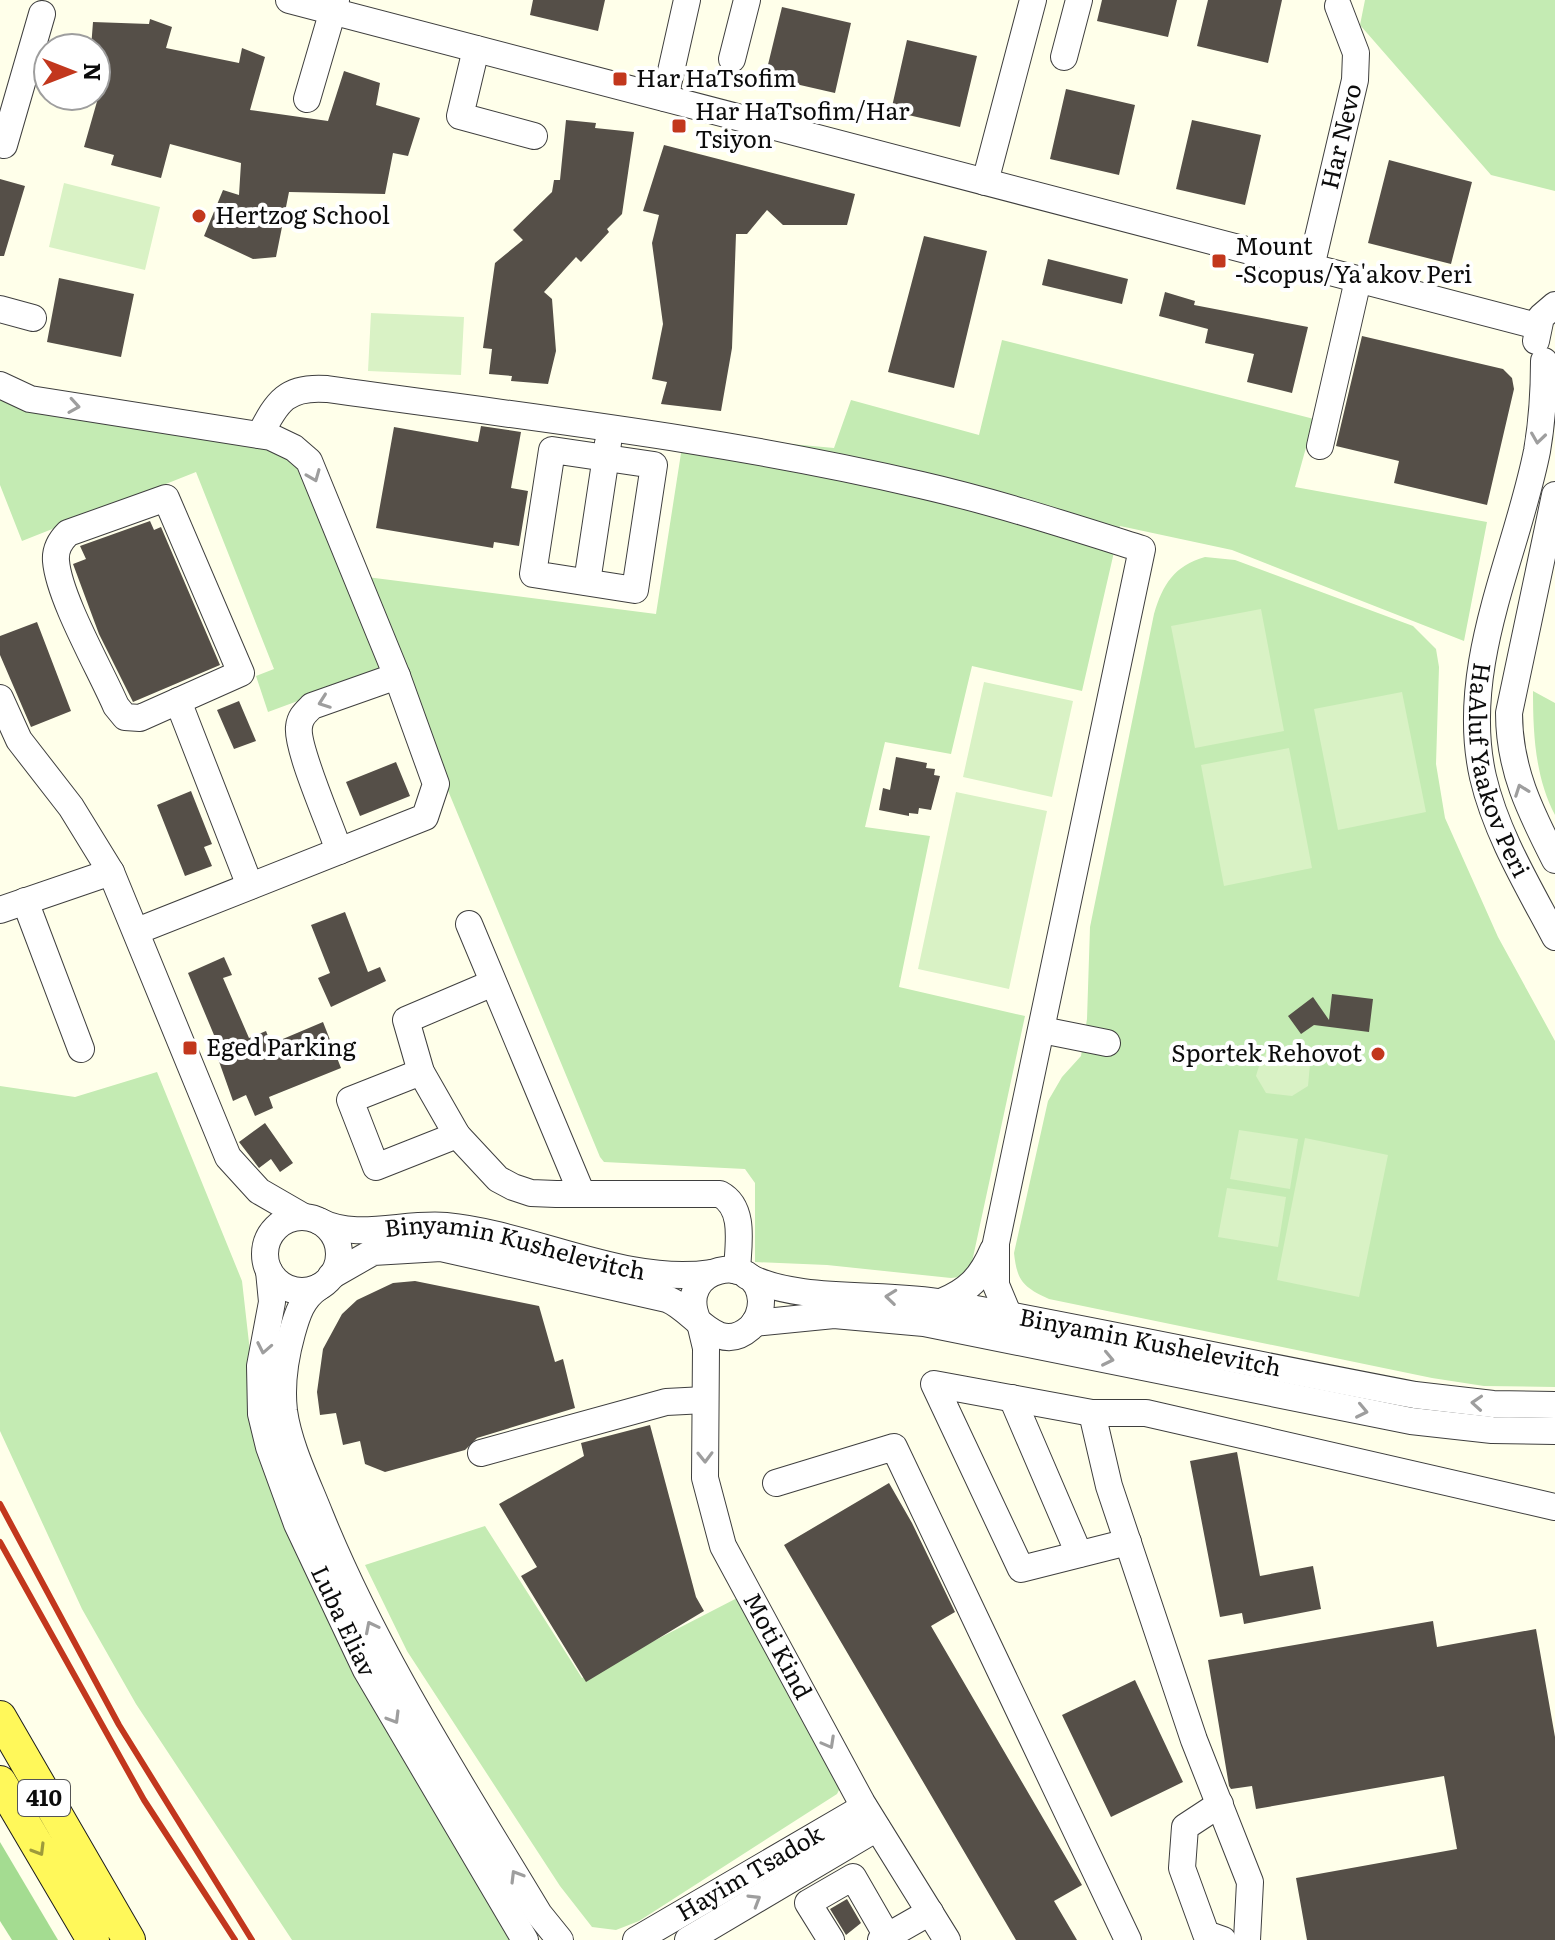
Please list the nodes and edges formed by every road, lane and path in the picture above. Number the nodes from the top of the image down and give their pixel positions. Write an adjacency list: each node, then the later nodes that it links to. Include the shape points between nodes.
1 (289, 0): 6 (street)
2 (687, 0): 13 (street)
3 (747, 0): 11 (street)
4 (1033, 0): 17 (street)
5 (1079, 0): 10 (street)
6 (334, 6): 9 (street); 14 (street)
7 (1338, 6): 18 (street, Har Nevo, via 1356,53 1355,80)
8 (42, 14): 12 (street)
9 (476, 49): 13 (street); 15 (street, via 460,116)
10 (1064, 57)
11 (732, 59)
12 (11, 78): 16 (street)
13 (665, 98): 17 (street)
14 (307, 99)
15 (534, 136)
16 (4, 145)
17 (985, 182): 18 (street)
18 (1311, 267): 19 (street)
19 (1358, 280): 23 (street); 28 (street)
20 (1555, 305): 23 (street)
21 (0, 309): 22 (street)
22 (33, 318)
23 (1537, 326): 24 (street, HaAluf Yaakov Peri, via 1535,338)
24 (1550, 365): 43 (street, HaAluf Yaakov Peri, one-way to 43, via 1536,451 1486,643 1478,722 1493,811)
25 (0, 385): 27 (street, one-way to 27, via 30,399)
26 (610, 429): 27 (street, via 308,388 281,401); 29 (street); 45 (street, via 919,484 1142,549)
27 (260, 435): 32 (street, one-way to 32, via 294,448 309,461)
28 (1320, 446)
29 (606, 458): 31 (street); 31 (street, via 654,465 635,590); 31 (street, via 552,450 533,574)
30 (1555, 495): 36 (street, HaAluf Yaakov Peri, one-way to 30, via 1523,797 1509,745 1515,675)
31 (587, 582)
32 (397, 676): 35 (street, via 436,784 433,802 425,817); 35 (street, one-way to 35, via 312,706 301,717 298,731)
33 (0, 698): 37 (street, Binyamin Kushelevitch, via 19,740 71,807)
34 (178, 701): 34 (street, via 241,673 166,498 68,533 56,559 60,582 125,717 140,718); 38 (street)
35 (339, 851): 38 (street)
36 (1555, 860)
37 (111, 872): 39 (street); 42 (street, Binyamin Kushelevitch)
38 (250, 886): 42 (street)
39 (25, 901): 40 (street); 47 (street)
40 (0, 910)
41 (469, 924): 44 (street)
42 (137, 931): 50 (street, Binyamin Kushelevitch)
43 (1555, 937)
44 (493, 983): 48 (street, via 406,1020); 51 (street)
45 (1042, 1030): 46 (street); 53 (street)
46 (1107, 1043)
47 (81, 1049)
48 (421, 1072): 49 (street); 49 (street, via 350,1100 376,1167)
49 (457, 1135): 51 (street, via 498,1179 513,1187 531,1193)
50 (235, 1167): 52 (street, Binyamin Kushelevitch, via 259,1191); 54 (street, Binyamin Kushelevitch, via 257,1214)
51 (582, 1194): 55 (street, via 720,1194 738,1216)
52 (311, 1219): 54 (street, via 289,1219 276,1227 268,1239); 55 (street, Binyamin Kushelevitch, via 345,1230 450,1226 669,1276); 56 (street, via 331,1231 337,1245 338,1261)
53 (996, 1243): 57 (street, via 986,1268 968,1290); 58 (street, via 996,1285)
54 (267, 1262): 56 (street, via 288,1289 303,1291); 81 (street, Luba Eliav, one-way to 81, via 272,1302 260,1366 260,1402 266,1436 297,1524 366,1670)
55 (732, 1273): 57 (street, Binyamin Kushelevitch, one-way to 55, via 798,1292); 59 (street, via 701,1281 694,1294); 60 (street, via 759,1291)
56 (325, 1282): 59 (street, Binyamin Kushelevitch, via 373,1252 449,1249 667,1299); 82 (street, Luba Eliav, one-way to 56, via 539,1914 386,1656 308,1484 286,1422 283,1381 297,1316 304,1301)
57 (941, 1302): 58 (street, Binyamin Kushelevitch)
58 (1009, 1316): 63 (street, Binyamin Kushelevitch, one-way to 58, via 1415,1395)
59 (699, 1322): 60 (street, via 725,1337 743,1333); 62 (street, Moti Kind, via 706,1348)
60 (754, 1323): 65 (street, Binyamin Kushelevitch, one-way to 65, via 834,1315 894,1319 1411,1421)
61 (1012, 1398): 64 (street); 70 (street); 70 (street, via 934,1384 1021,1569)
62 (705, 1400): 66 (street, via 666,1402); 74 (street, Moti Kind, one-way to 74, via 705,1478 723,1546)
63 (1555, 1405)
64 (1092, 1413): 68 (street, via 1146,1413); 69 (street)
65 (1555, 1431)
66 (481, 1453)
67 (776, 1483): 87 (street, via 894,1447)
68 (1555, 1507)
69 (1128, 1542): 70 (street); 73 (street)
70 (1079, 1554)
71 (0, 1717): 75 (main road, 410)
72 (0, 1782): 77 (main road, 410, one-way to 77)
73 (1220, 1804): 88 (street, via 1185,1827 1182,1868 1206,1934); 89 (street, via 1250,1882)
74 (870, 1817): 76 (street, Moti Kind); 83 (street, Hayim Tsadok); 84 (street, Hayim Tsadok, one-way to 74)
75 (90, 1877): 79 (main road, 410); 80 (main road)
76 (930, 1912): 78 (street); 86 (street, Moti Kind)
77 (90, 1936)
78 (884, 1938): 85 (street, via 853,1877 808,1903)
79 (129, 1940)
80 (138, 1940)
81 (525, 1940)
82 (560, 1940)
83 (636, 1940)
84 (688, 1940)
85 (831, 1940)
86 (947, 1940)
87 (1128, 1940)
88 (1223, 1940)
89 (1247, 1940)

